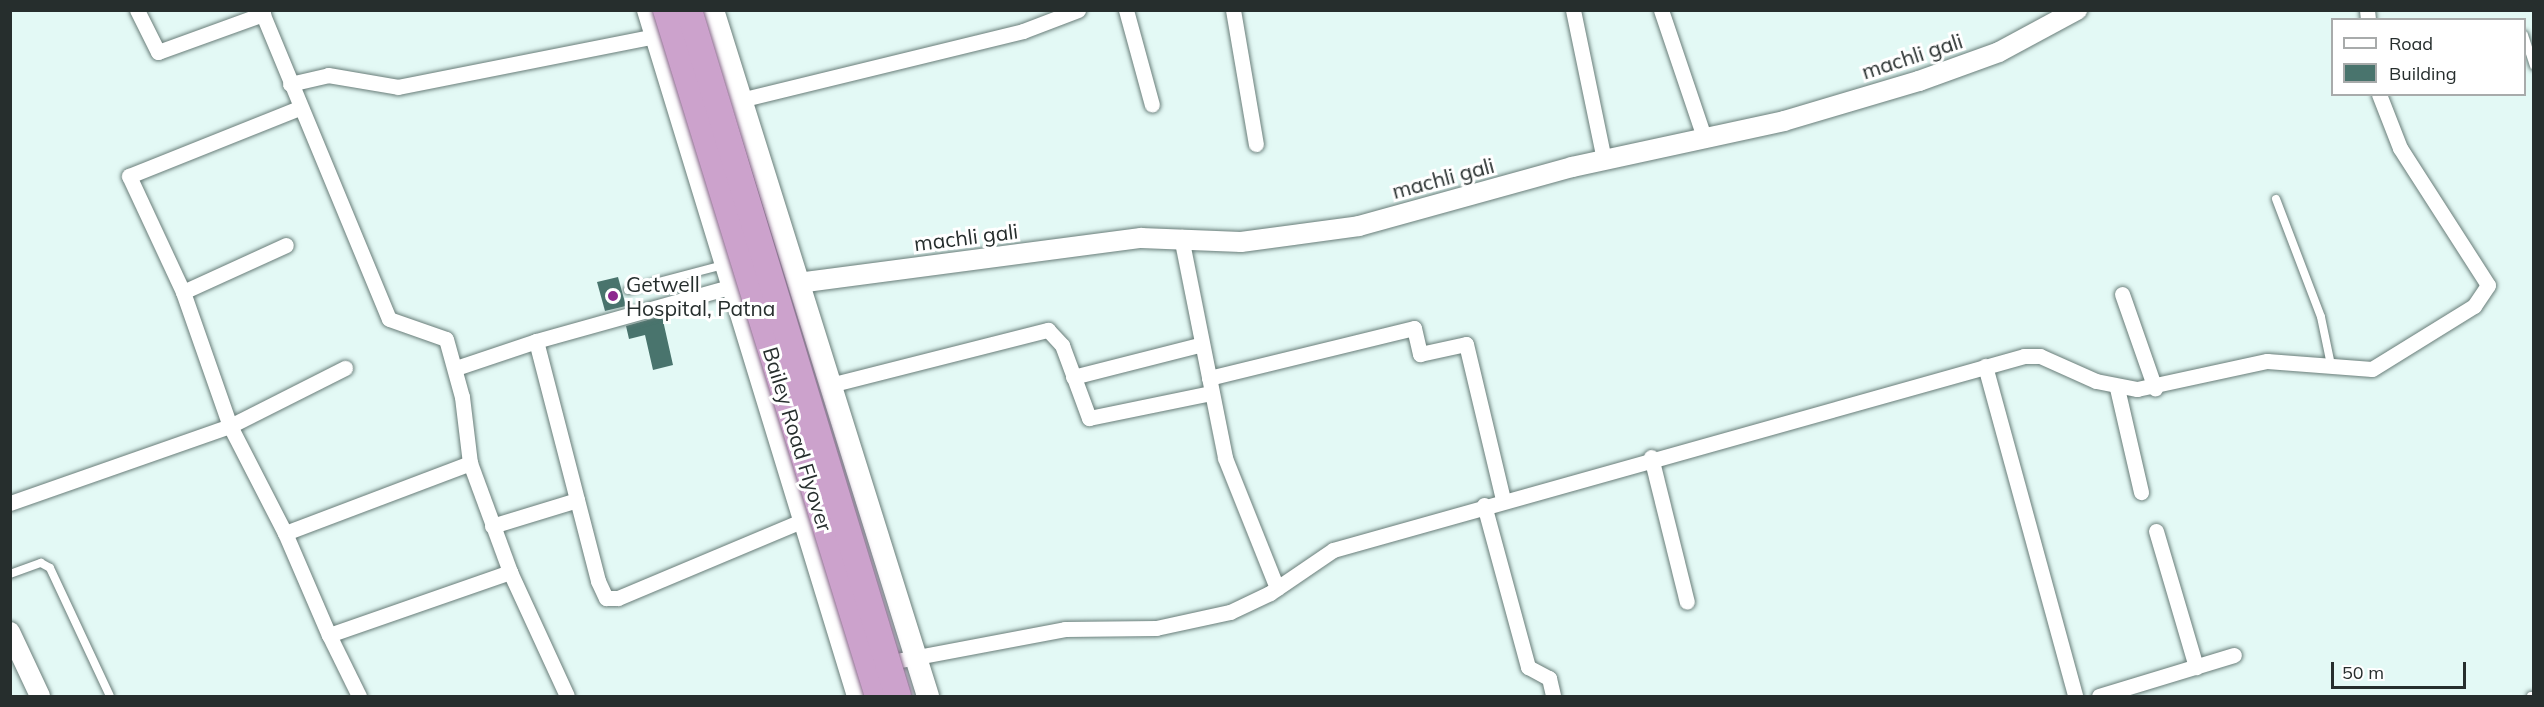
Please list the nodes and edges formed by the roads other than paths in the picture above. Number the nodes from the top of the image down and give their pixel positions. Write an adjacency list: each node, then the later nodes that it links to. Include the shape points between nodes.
1 (137, 10): 12 (street, via 158,52)
2 (648, 10): 13 (main road)
3 (666, 10): 73 (highway, Bailey Road Flyover, bridge)
4 (688, 10): 74 (highway, Bailey Road Flyover, bridge)
5 (713, 10): 18 (main road)
6 (1078, 10): 18 (street, via 1023,31)
7 (1126, 10): 19 (street)
8 (1233, 10): 23 (street)
9 (1573, 10): 24 (street)
10 (2077, 10): 22 (street, machli gali, via 1999,52 1919,81)
11 (1664, 11): 22 (street)
12 (262, 12): 16 (street)
13 (655, 36): 16 (street, via 398,87 328,75); 21 (main road)
14 (2526, 41): 15 (lane)
15 (2534, 65)
16 (290, 84): 20 (street)
17 (2380, 96): 37 (street, via 2400,148 2486,278 2487,292 2386,364 2359,371)
18 (740, 100): 21 (street); 28 (main road)
19 (1152, 105)
20 (299, 108): 33 (street, via 129,176); 40 (street, via 388,319 446,339)
21 (680, 115): 29 (main road)
22 (1705, 140): 24 (street, machli gali)
23 (1256, 144)
24 (1604, 160): 26 (street, machli gali, via 1359,226 1241,242)
25 (2276, 199): 37 (lane, via 2321,317)
26 (1181, 237): 30 (street, machli gali); 36 (street)
27 (286, 245): 33 (street)
28 (787, 249): 29 (main road); 30 (main road)
29 (727, 264): 31 (main road); 32 (lane)
30 (798, 283): 42 (main road)
31 (733, 286): 35 (street); 54 (main road)
32 (628, 290)
33 (183, 292): 46 (street)
34 (2122, 294): 45 (street)
35 (536, 341): 40 (street); 51 (street)
36 (1202, 344): 41 (street); 43 (street)
37 (2331, 365): 45 (street, via 2267,361)
38 (1985, 366): 44 (street, via 2040,356); 47 (street); 77 (street)
39 (345, 368): 46 (street)
40 (456, 368): 48 (street)
41 (1073, 377): 42 (street, via 1058,336 1048,330); 43 (street, via 1083,410 1094,420)
42 (830, 385): 65 (main road)
43 (1210, 386): 50 (street, via 1414,328 1420,354 1466,344); 60 (street, via 1231,479)
44 (2117, 388): 45 (street); 49 (street)
45 (2155, 388)
46 (230, 426): 52 (street); 57 (street)
47 (1651, 457): 50 (street); 61 (street)
48 (470, 463): 55 (street); 57 (street)
49 (2141, 492)
50 (1503, 499): 53 (street)
51 (577, 500): 54 (street, via 598,581 611,599); 55 (street)
52 (10, 503)
53 (1484, 505): 60 (street, via 1333,550); 76 (street, via 1528,667 1549,678)
54 (804, 520): 67 (main road)
55 (492, 526): 58 (street)
56 (2156, 531): 66 (street)
57 (285, 533): 63 (street)
58 (510, 572): 63 (street); 71 (street)
59 (10, 574): 69 (lane, via 41,563 50,568)
60 (1277, 588): 65 (street, via 1230,612 1183,624 1065,629)
61 (1687, 602)
62 (10, 632): 68 (street)
63 (329, 634): 70 (street)
64 (2234, 655): 66 (street)
65 (915, 656): 67 (street); 75 (main road)
66 (2196, 667): 78 (street)
67 (850, 670): 72 (main road)
68 (40, 696)
69 (110, 696)
70 (359, 696)
71 (567, 696)
72 (858, 696)
73 (878, 696)
74 (898, 696)
75 (928, 696)
76 (1553, 696)
77 (2075, 696)
78 (2099, 696)

